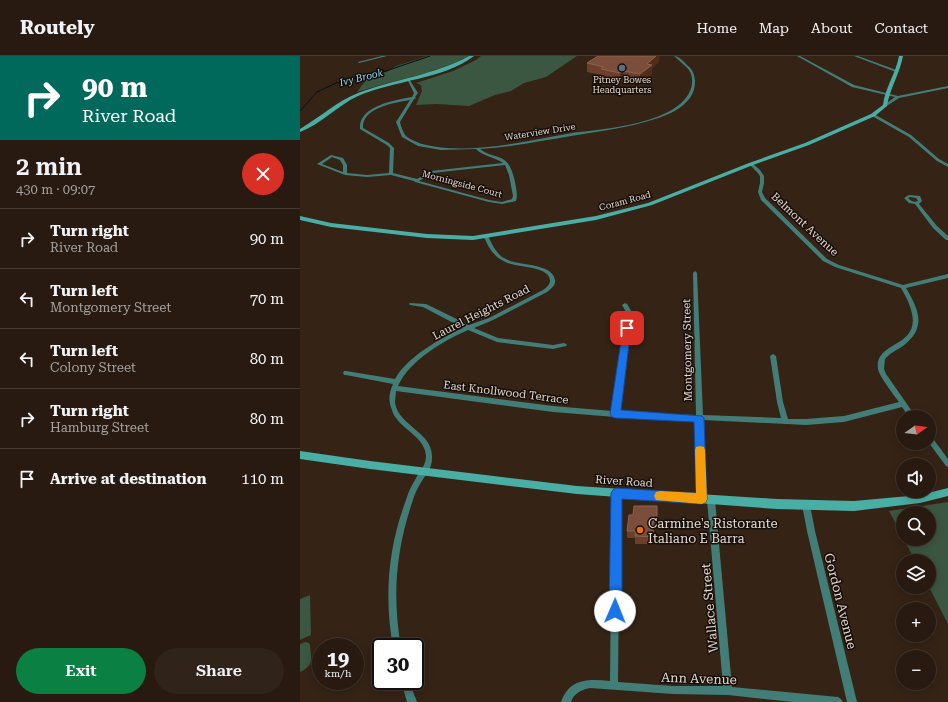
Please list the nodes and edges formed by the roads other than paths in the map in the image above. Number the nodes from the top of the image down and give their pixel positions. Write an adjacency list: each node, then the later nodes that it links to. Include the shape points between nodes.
1 (386, 56): 7 (street)
2 (472, 56): 9 (street, via 443,70)
3 (675, 56): 17 (street, Waterview Drive, via 691,71 694,83 692,93 686,102 671,111 627,126)
4 (798, 56): 11 (street, via 853,86)
5 (855, 56): 8 (street)
6 (901, 56): 8 (street)
7 (359, 62)
8 (896, 71): 11 (street)
9 (408, 80): 13 (street, via 416,94); 16 (street, via 386,85 335,106)
10 (948, 87): 12 (street)
11 (886, 94): 12 (street); 14 (street)
12 (898, 97): 14 (street)
13 (414, 98): 17 (street, Waterview Drive, via 398,122 399,132 404,137 421,146); 22 (street, via 397,100 370,111 360,126 392,148)
14 (885, 106): 15 (street, Coram Road)
15 (873, 114): 19 (street, Coram Road, via 807,144); 20 (street, via 910,136)
16 (300, 131)
17 (478, 149): 18 (street, via 482,154 501,159)
18 (507, 164): 23 (street, Morningside Court, via 431,172); 23 (street, Morningside Court, via 515,196 514,200 502,203 416,181)
19 (751, 164): 26 (street, Coram Road, via 631,210); 30 (street, Belmont Avenue, via 762,176 764,182 760,192 763,199 825,260 836,266)
20 (948, 166)
21 (345, 174): 21 (street, Morningside Court, via 342,159 331,156 319,164); 22 (street, Morningside Court)
22 (391, 174): 23 (street, Morningside Court)
23 (418, 180)
24 (916, 203): 27 (street, via 934,227)
25 (300, 218): 26 (street, Coram Road, via 331,225 427,236)
26 (486, 237): 33 (street, Laurel Heights Road, via 496,256 516,264 548,271 553,282 545,291)
27 (948, 239)
28 (695, 273): 41 (street, Montgomery Street)
29 (948, 276): 30 (street)
30 (903, 287): 38 (street, via 917,316 915,329 907,340 885,354 881,368)
31 (412, 304): 33 (street, via 424,305)
32 (625, 305): 40 (street, via 629,312)
33 (469, 328): 34 (street, via 497,340 553,347); 37 (street, Laurel Heights Road, via 428,350 401,375)
34 (564, 344)
35 (773, 356): 42 (street)
36 (346, 373): 37 (street, East Knollwood Terrace)
37 (396, 385): 40 (street, East Knollwood Terrace, via 553,408); 46 (street, via 391,399 394,410 421,438 430,452)
38 (903, 404): 39 (street); 42 (street, East Knollwood Terrace, via 834,420)
39 (908, 410)
40 (615, 414): 41 (street, East Knollwood Terrace)
41 (699, 418): 42 (street, East Knollwood Terrace); 49 (street, Montgomery Street)
42 (785, 421)
43 (936, 448): 45 (street)
44 (300, 454): 46 (street, River Road)
45 (948, 464)
46 (425, 471): 48 (street, River Road); 51 (street, via 408,503 396,542 392,598)
47 (948, 492): 50 (street, River Road, via 920,499 854,506)
48 (616, 493): 49 (street, River Road); 52 (street)
49 (707, 499): 50 (street, River Road); 54 (street, Wallace Street)
50 (806, 505): 58 (street, Gordon Avenue)
51 (395, 638)
52 (614, 686): 54 (street, Ann Avenue); 56 (street, Ann Avenue, via 581,685 572,690)
53 (409, 690): 55 (street)
54 (728, 691): 57 (street, Ann Avenue)
55 (412, 702)
56 (566, 702)
57 (838, 702)
58 (852, 702)

